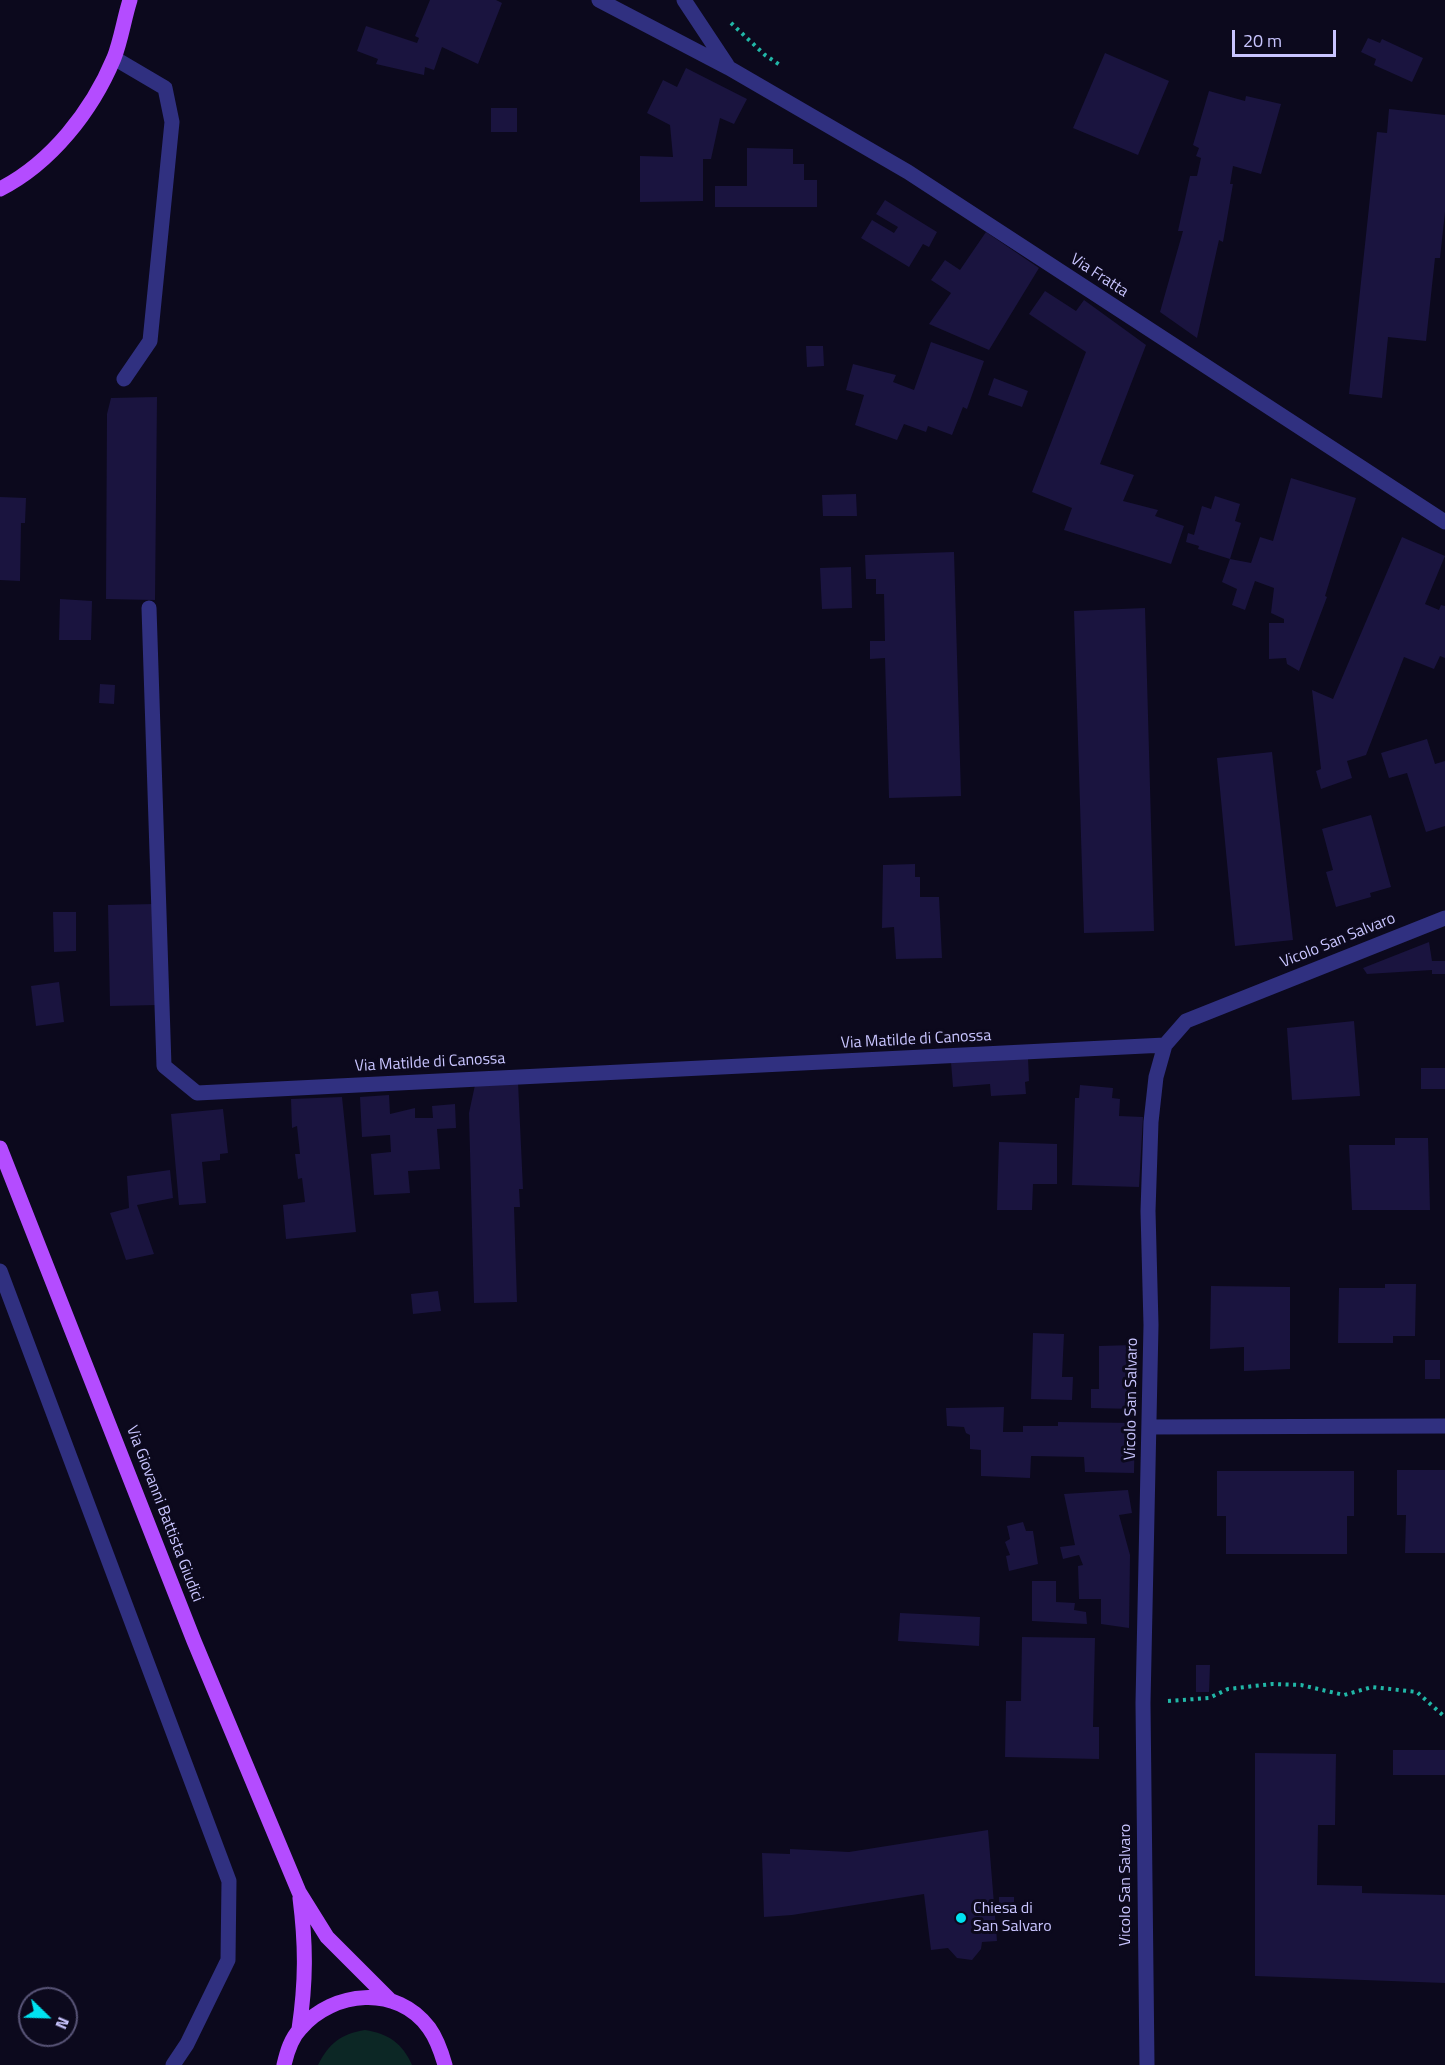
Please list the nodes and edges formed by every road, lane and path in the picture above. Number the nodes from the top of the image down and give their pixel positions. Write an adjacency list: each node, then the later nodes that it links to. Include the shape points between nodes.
1 (130, 0): 6 (main road)
2 (619, 0): 4 (street, Via Fratta)
3 (684, 0): 7 (street, Via Fratta)
4 (600, 1): 7 (street, Via Fratta)
5 (727, 19): 8 (path)
6 (114, 58): 9 (main road, via 87,107 58,145 16,181); 10 (street, via 165,88 172,122 150,341)
7 (729, 68): 11 (street, Via Fratta, via 908,172)
8 (784, 68)
9 (0, 189)
10 (124, 379)
11 (1445, 522)
12 (148, 608): 14 (street, Via Matilde di Canossa, via 164,1065 197,1093)
13 (1445, 918): 14 (street, Vicolo San Salvaro, via 1186,1021)
14 (1165, 1046): 17 (street, Vicolo San Salvaro, via 1150,1122)
15 (0, 1148): 21 (main road, Via Giovanni Battista Giudici, via 194,1641)
16 (0, 1271): 25 (street, via 229,1881 228,1960)
17 (1149, 1426): 18 (street); 19 (street, Vicolo San Salvaro)
18 (1445, 1426)
19 (1143, 1703): 20 (path, via 1209,1698 1228,1689 1272,1684 1300,1685 1344,1695 1372,1687 1417,1692); 29 (street, Vicolo San Salvaro)
20 (1445, 1717)
21 (299, 1892): 22 (main road, Via Giovanni Battista Giudici, via 327,1937); 23 (main road, Via Giovanni Battista Giudici, via 306,1947)
22 (391, 2001): 23 (main road, Via Giovanni Battista Giudici, via 367,1996 341,2000 318,2011); 28 (main road, Via Giovanni Battista Giudici, via 411,2011 427,2026)
23 (299, 2029): 24 (main road, Via Giovanni Battista Giudici)
24 (289, 2047): 26 (street); 27 (main road, Via Giovanni Battista Giudici)
25 (173, 2065)
26 (274, 2065)
27 (284, 2065)
28 (446, 2065)
29 (1147, 2065)

